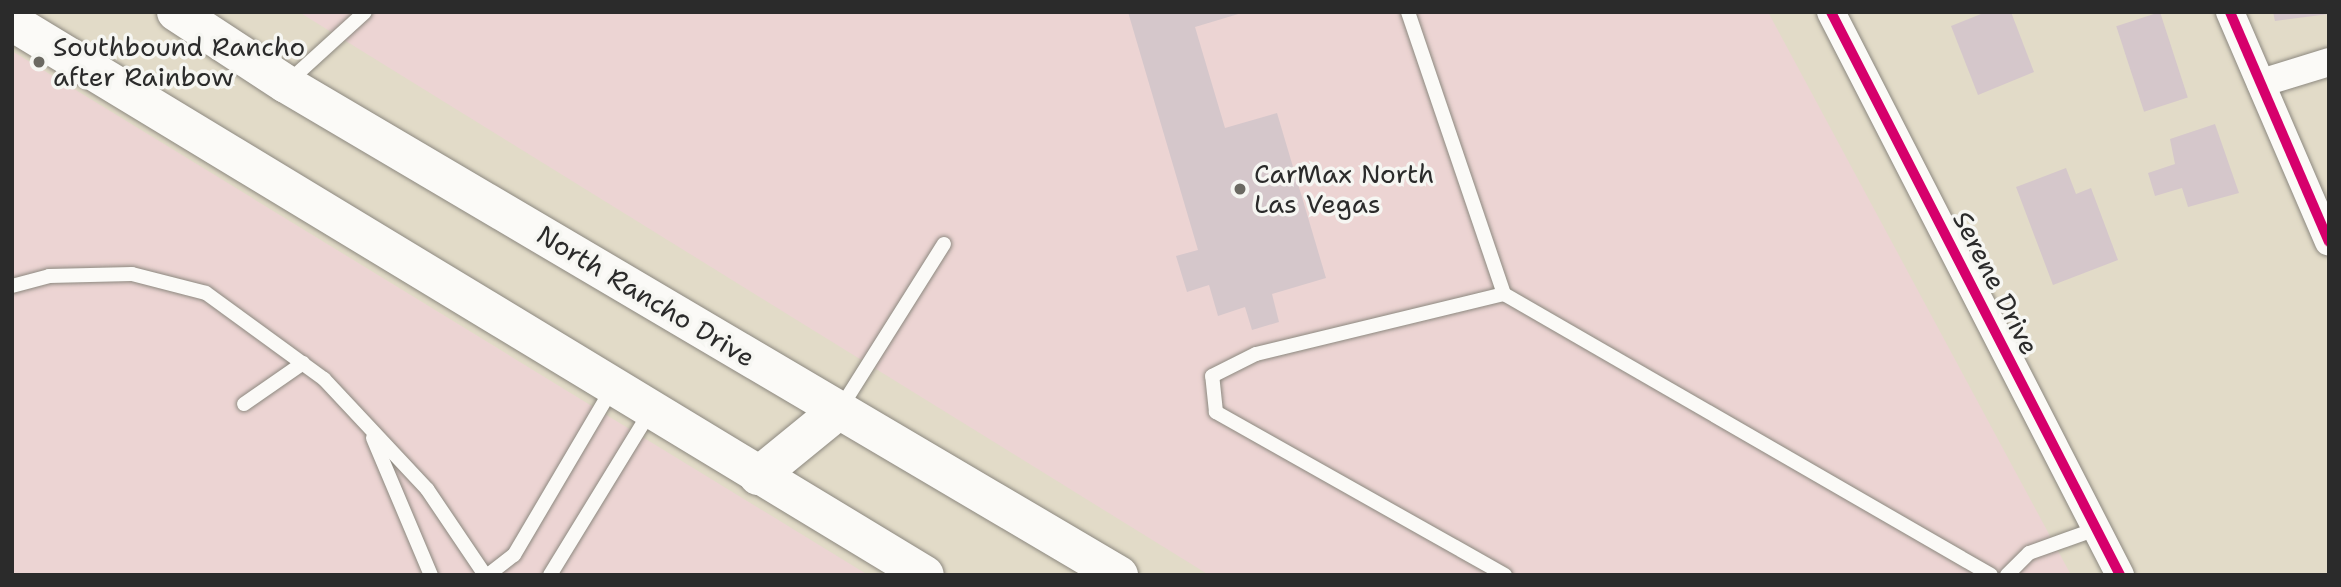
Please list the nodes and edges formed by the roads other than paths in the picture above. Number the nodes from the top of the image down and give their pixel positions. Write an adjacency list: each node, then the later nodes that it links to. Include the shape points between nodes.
1 (176, 12): 9 (main road, North Rancho Drive)
2 (365, 12): 9 (lane)
3 (1408, 12): 13 (lane)
4 (1831, 12): 21 (street, Serene Drive)
5 (2230, 12): 8 (street)
6 (12, 22): 15 (main road)
7 (2329, 62): 8 (street)
8 (2260, 83): 10 (street)
9 (286, 84): 17 (main road, North Rancho Drive)
10 (2329, 242)
11 (944, 244): 17 (lane)
12 (12, 286): 14 (lane, via 49,276 132,274 194,290)
13 (1504, 294): 27 (lane, via 1255,354 1212,376 1216,412); 28 (lane)
14 (303, 363): 16 (lane); 19 (lane)
15 (611, 390): 18 (main road); 23 (lane, via 514,555)
16 (244, 404)
17 (839, 410): 20 (main road); 26 (main road, North Rancho Drive)
18 (650, 412): 20 (main road); 24 (lane)
19 (370, 430): 22 (lane); 23 (lane, via 426,489)
20 (758, 476): 25 (main road)
21 (2096, 528): 29 (lane, via 2029,553); 30 (street, Serene Drive)
22 (431, 575)
23 (486, 575)
24 (550, 575)
25 (925, 575)
26 (1119, 575)
27 (1505, 575)
28 (1991, 575)
29 (2007, 575)
30 (2120, 575)

